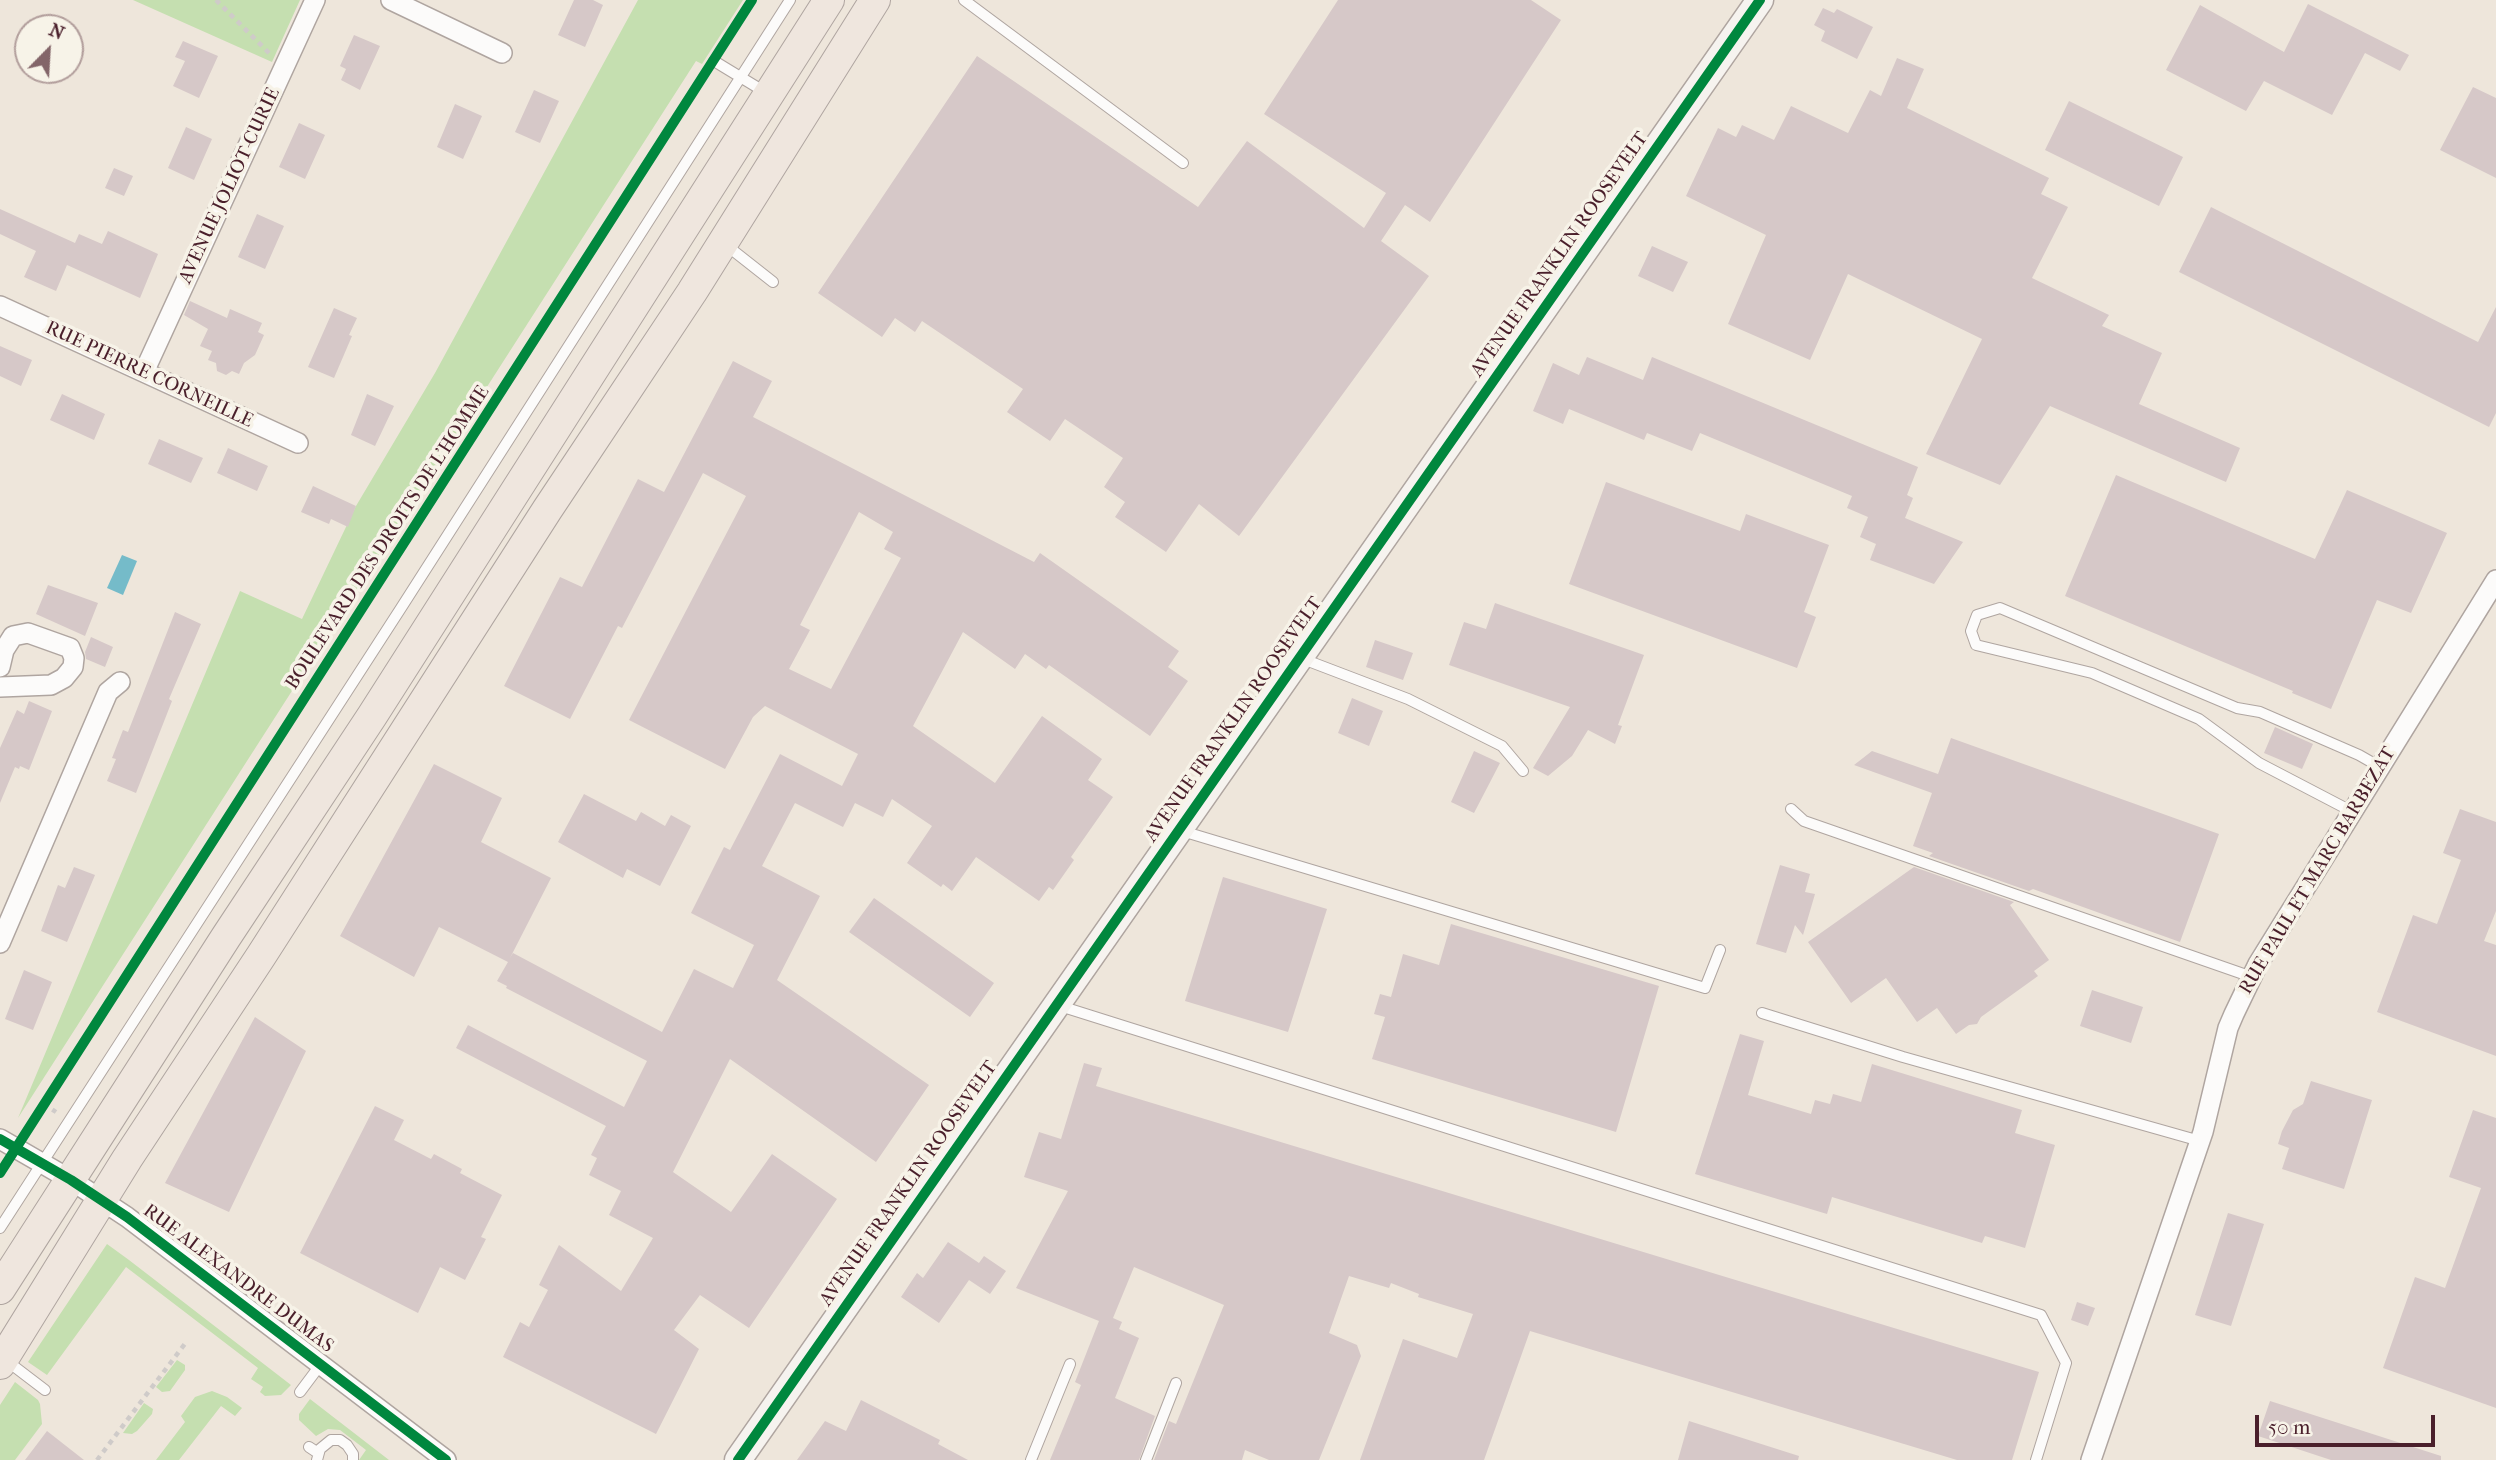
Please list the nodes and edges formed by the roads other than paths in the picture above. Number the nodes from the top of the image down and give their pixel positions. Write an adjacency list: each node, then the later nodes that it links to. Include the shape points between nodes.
1 (315, 0): 16 (street, AVENUE JOLIOT-CURIE)
2 (391, 0): 8 (street)
3 (790, 0): 10 (lane)
4 (829, 0): 11 (main road)
5 (875, 0): 13 (main road)
6 (964, 0): 12 (lane)
7 (1760, 0): 19 (street, AVENUE FRANKLIN ROOSEVELT)
8 (502, 53)
9 (714, 61): 10 (lane)
10 (741, 77): 11 (lane); 35 (lane)
11 (768, 94): 36 (main road)
12 (1183, 163)
13 (723, 242): 14 (lane); 37 (main road)
14 (773, 282)
15 (0, 306): 16 (street, RUE PIERRE CORNEILLE)
16 (144, 372): 17 (street, RUE PIERRE CORNEILLE)
17 (298, 443)
18 (2496, 579): 23 (street, RUE PAUL ET MARC BARBEZAT)
19 (1299, 658): 24 (lane, via 1408,699 1502,746); 27 (street, AVENUE FRANKLIN ROOSEVELT)
20 (0, 667): 22 (street, via 13,636 28,633 70,648 74,658 64,678 51,685)
21 (120, 682): 28 (street, via 108,692)
22 (0, 687)
23 (2380, 767): 26 (street, RUE PAUL ET MARC BARBEZAT); 26 (lane, via 2260,712 2237,708 2000,608 1977,615 1971,631 1976,645 2092,673 2199,719 2259,763)
24 (1523, 772)
25 (1791, 809): 30 (lane, via 1804,821)
26 (2351, 811): 30 (street, RUE PAUL ET MARC BARBEZAT)
27 (1178, 830): 29 (lane, via 1705,988); 31 (street, AVENUE FRANKLIN ROOSEVELT)
28 (0, 943)
29 (1720, 950)
30 (2252, 977): 33 (street, RUE PAUL ET MARC BARBEZAT, via 2228,1028)
31 (1056, 1005): 49 (street, AVENUE FRANKLIN ROOSEVELT); 52 (lane, via 2041,1315 2066,1363)
32 (1762, 1013): 33 (lane)
33 (2200, 1141): 53 (street, RUE PAUL ET MARC BARBEZAT)
34 (8, 1144): 35 (street, RUE ALEXANDRE DUMAS)
35 (42, 1163): 36 (street, RUE ALEXANDRE DUMAS); 38 (lane)
36 (71, 1180): 37 (street, RUE ALEXANDRE DUMAS); 39 (main road)
37 (102, 1200): 40 (main road); 41 (street, RUE ALEXANDRE DUMAS)
38 (0, 1228)
39 (0, 1289)
40 (2, 1361): 44 (lane)
41 (321, 1363): 45 (lane); 48 (street, RUE ALEXANDRE DUMAS)
42 (1070, 1364): 50 (lane)
43 (1176, 1383): 51 (lane)
44 (45, 1390)
45 (300, 1392)
46 (315, 1453): 47 (lane, via 325,1443 340,1440)
47 (353, 1460)
48 (446, 1460)
49 (738, 1460)
50 (1031, 1460)
51 (1146, 1460)
52 (2036, 1460)
53 (2091, 1460)

